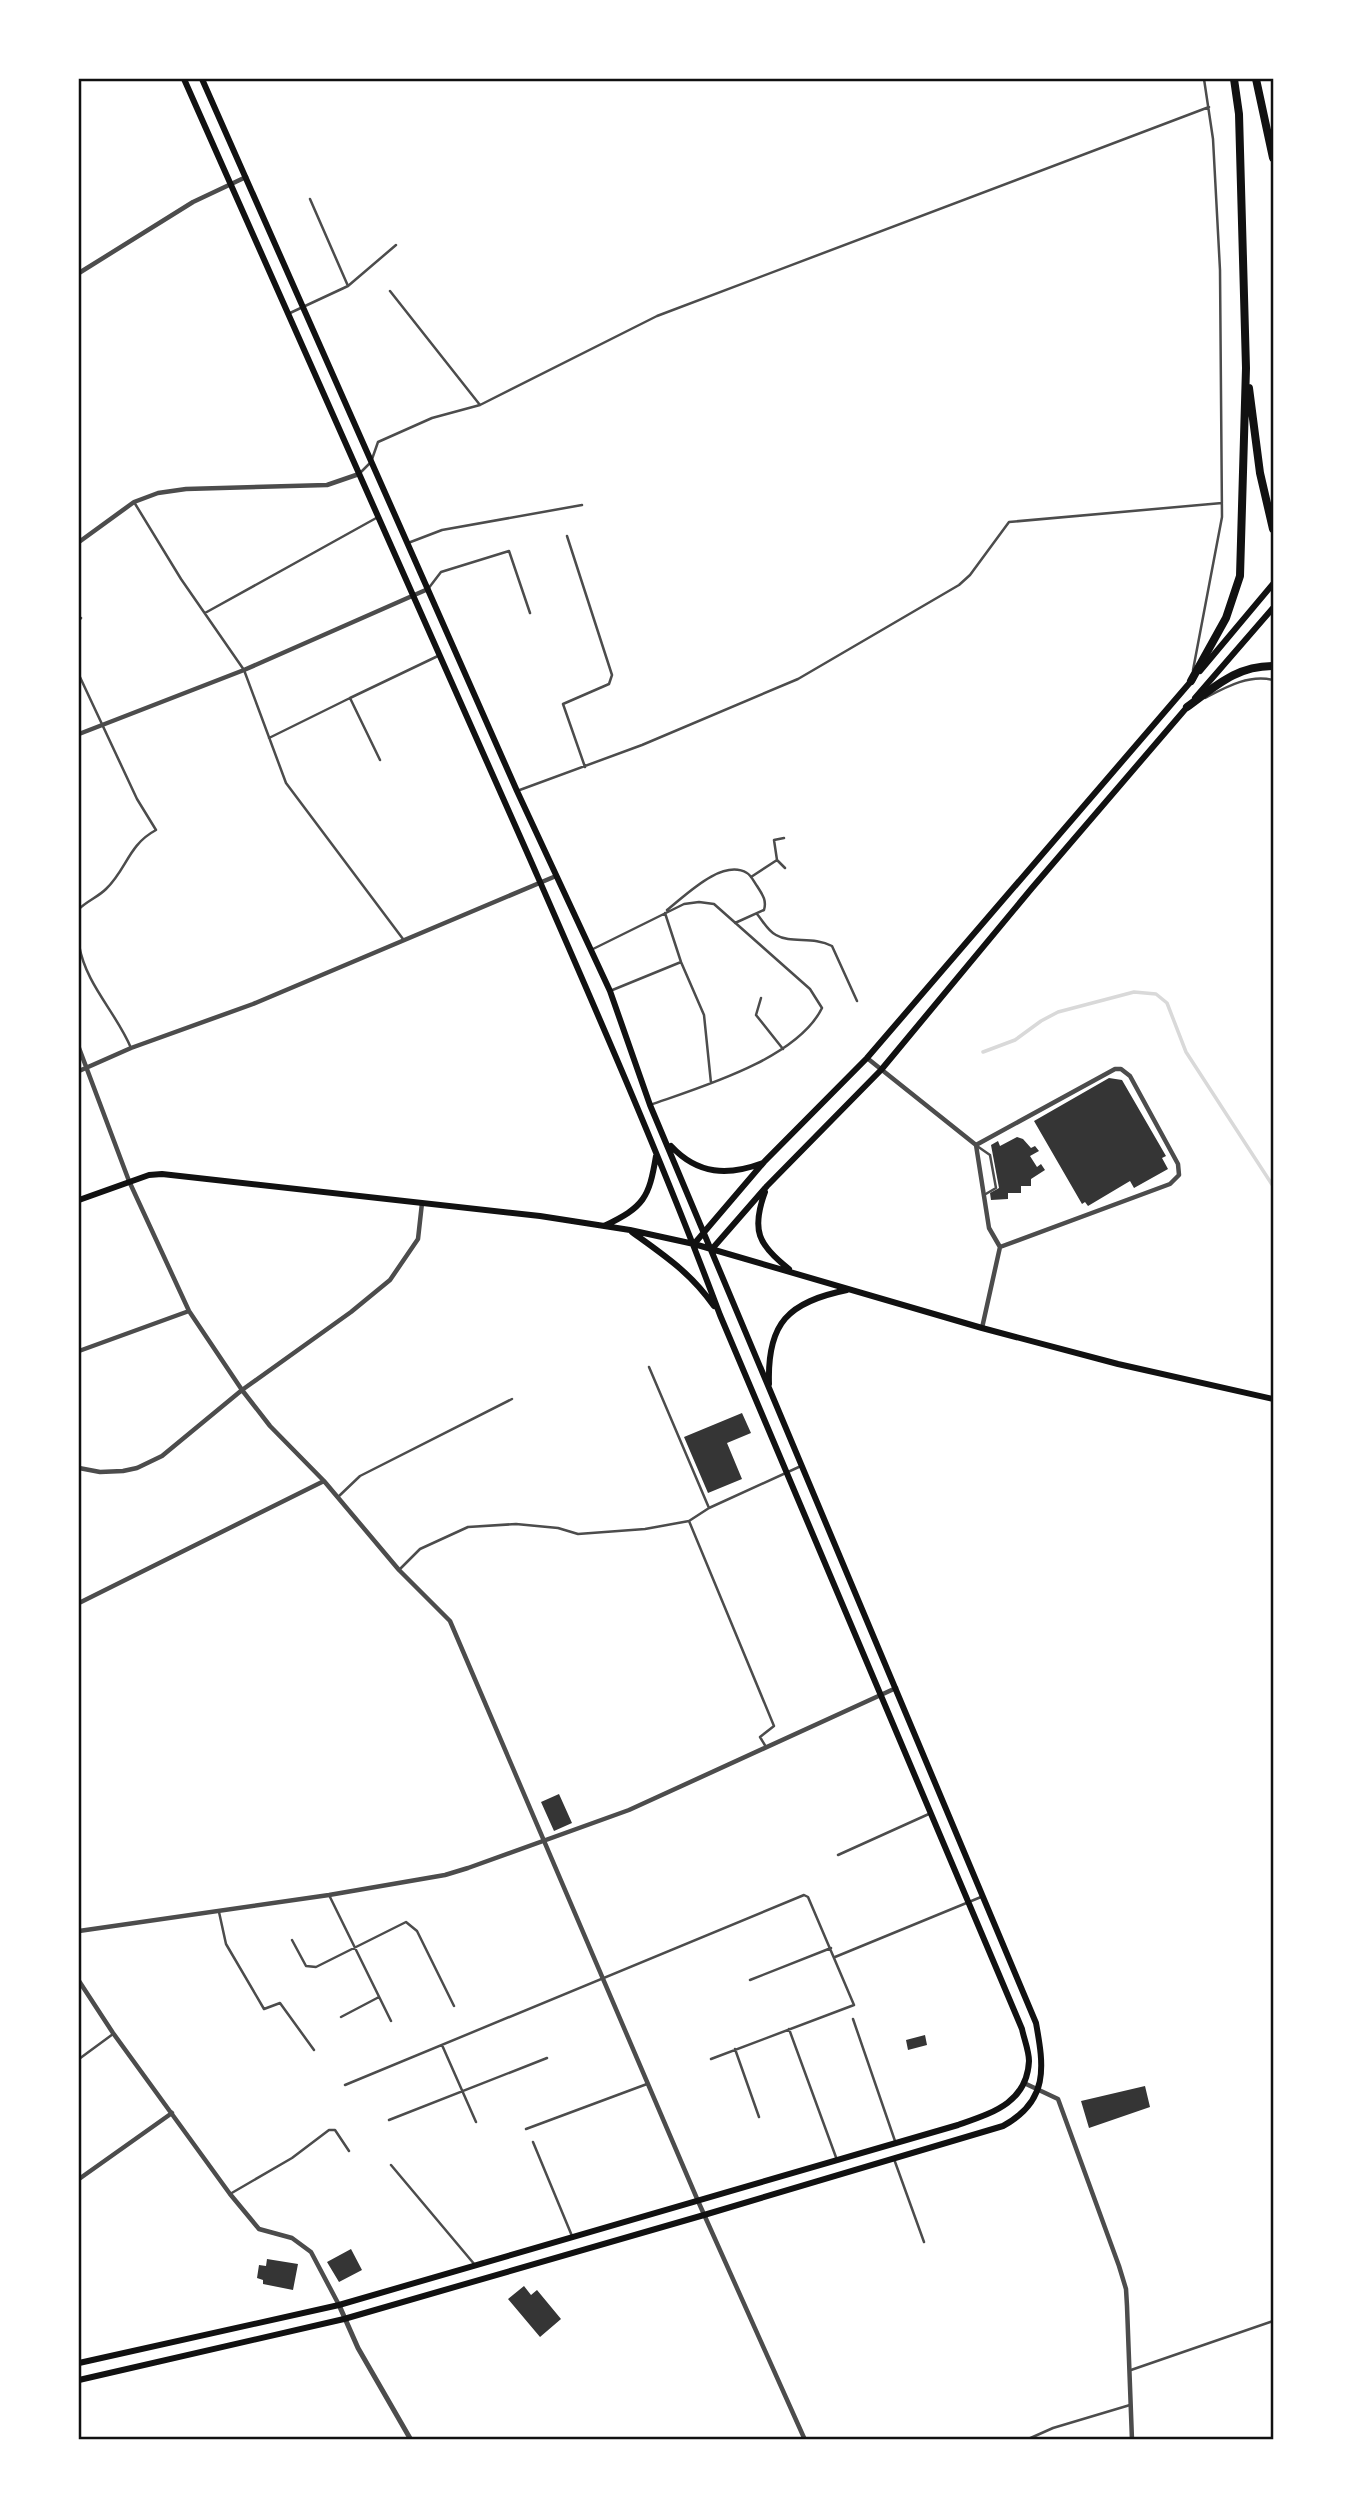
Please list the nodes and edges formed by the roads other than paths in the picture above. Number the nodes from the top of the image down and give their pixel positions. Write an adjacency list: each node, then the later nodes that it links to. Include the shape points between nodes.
1 (184, 79): 9 (main road)
2 (202, 79): 8 (main road)
3 (1204, 79): 6 (lane)
4 (1234, 79): 17 (highway, via 1239,114)
5 (1255, 79): 7 (highway)
6 (1209, 107): 18 (lane, via 657,316); 22 (lane, via 1220,270)
7 (1273, 158)
8 (246, 177): 9 (street); 15 (main road)
9 (230, 184): 12 (street); 16 (main road)
10 (310, 199): 13 (lane)
11 (397, 245): 13 (lane)
12 (79, 271)
13 (348, 286): 15 (lane)
14 (390, 291): 18 (lane)
15 (303, 307): 16 (lane); 19 (main road)
16 (287, 314): 20 (main road)
17 (1246, 368): 25 (highway, via 1260,473); 40 (highway, via 1240,576 1226,618)
18 (480, 405): 19 (lane, via 432,418 378,442)
19 (371, 462): 20 (lane); 28 (main road)
20 (359, 474): 21 (street, via 327,485 186,489); 24 (main road)
21 (134, 502): 27 (street); 33 (lane)
22 (1222, 503): 40 (lane); 47 (lane, via 1009,522 959,585 798,679)
23 (582, 505): 28 (lane, via 442,530)
24 (378, 517): 31 (main road); 33 (lane)
25 (1273, 529)
26 (567, 536): 47 (lane, via 612,680 563,704)
27 (79, 542)
28 (408, 543): 30 (main road)
29 (1273, 584): 40 (main road)
30 (428, 589): 31 (street); 34 (lane, via 441,572 509,551); 48 (main road)
31 (412, 595): 35 (main road); 37 (street)
32 (1273, 608): 42 (main road)
33 (205, 613): 37 (lane)
34 (530, 613)
35 (441, 654): 41 (lane); 54 (main road)
36 (1273, 666): 42 (highway, via 1236,672)
37 (244, 670): 43 (street); 45 (lane)
38 (79, 675): 43 (lane)
39 (1273, 680): 42 (lane, via 1235,682)
40 (1191, 681): 69 (main road)
41 (350, 698): 45 (lane); 46 (lane)
42 (1187, 707): 71 (main road)
43 (103, 723): 44 (street); 55 (lane, via 156,830 142,837 106,890)
44 (79, 734)
45 (269, 738): 59 (lane, via 286,783)
46 (380, 760)
47 (585, 767): 48 (lane)
48 (517, 791): 52 (main road)
49 (784, 838): 50 (lane, via 774,840)
50 (777, 859): 51 (lane); 53 (lane)
51 (785, 868)
52 (556, 876): 54 (street); 61 (main road)
53 (751, 877): 56 (lane, via 724,871); 57 (lane, via 764,898 764,910)
54 (540, 882): 59 (street); 77 (main road)
55 (79, 909)
56 (664, 913): 58 (lane, via 684,904 714,904); 61 (lane); 62 (lane)
57 (757, 914): 58 (lane); 65 (lane, via 785,939 818,940 832,946)
58 (735, 923): 68 (lane, via 810,989 822,1007)
59 (404, 939): 67 (street, via 253,1004)
60 (79, 946): 67 (lane, via 101,1000)
61 (591, 950): 63 (main road)
62 (681, 962): 63 (lane); 73 (lane, via 704,1015)
63 (610, 991): 74 (main road)
64 (761, 998): 68 (lane, via 756,1015)
65 (857, 1001)
66 (79, 1048): 70 (street)
67 (131, 1048): 70 (street)
68 (783, 1049): 73 (lane)
69 (867, 1058): 71 (street); 78 (main road)
70 (86, 1068): 72 (street); 79 (street)
71 (881, 1070): 76 (street); 80 (main road)
72 (79, 1071)
73 (711, 1083): 74 (lane)
74 (650, 1105): 75 (main road)
75 (666, 1140): 78 (main road, via 680,1156 701,1167 738,1172); 86 (main road)
76 (976, 1145): 81 (street); 81 (lane, via 990,1155 996,1188); 88 (street, via 1121,1069 1178,1164 1179,1175 1170,1184)
77 (656, 1154): 84 (main road, via 644,1200); 87 (main road)
78 (764, 1162): 86 (main road)
79 (130, 1181): 82 (main road); 83 (main road, via 162,1174); 92 (street)
80 (767, 1186): 89 (main road); 90 (main road, via 759,1208 759,1236 772,1256)
81 (984, 1195): 88 (street, via 989,1228)
82 (79, 1199)
83 (422, 1202): 84 (main road); 97 (street, via 418,1239 390,1280)
84 (604, 1226): 85 (main road)
85 (630, 1230): 87 (main road); 93 (main road, via 699,1284)
86 (705, 1231): 87 (main road); 89 (main road)
87 (694, 1244): 89 (main road); 93 (main road)
88 (1000, 1247): 94 (street)
89 (712, 1250): 90 (main road); 98 (main road)
90 (793, 1273): 91 (main road)
91 (848, 1290): 94 (main road); 98 (main road, via 799,1306 782,1321 768,1360)
92 (189, 1311): 95 (street); 97 (street)
93 (720, 1315): 103 (main road)
94 (982, 1328): 100 (main road)
95 (79, 1351)
96 (649, 1367): 106 (lane)
97 (242, 1390): 102 (street, via 149,1463 123,1471); 104 (street)
98 (769, 1390): 101 (main road)
99 (512, 1399): 105 (lane, via 360,1476)
100 (1273, 1399)
101 (802, 1465): 103 (lane); 110 (main road)
102 (79, 1468)
103 (788, 1472): 106 (lane); 111 (main road)
104 (324, 1481): 105 (street); 109 (street)
105 (338, 1497): 108 (street)
106 (709, 1508): 107 (lane)
107 (689, 1521): 108 (lane, via 578,1534 516,1524 468,1527 420,1549); 112 (lane, via 774,1726 760,1737)
108 (399, 1570): 114 (street, via 450,1621)
109 (79, 1603)
110 (896, 1688): 111 (street); 117 (main road)
111 (880, 1693): 112 (street); 113 (main road)
112 (766, 1747): 114 (street, via 629,1810)
113 (931, 1813): 115 (lane); 118 (main road)
114 (545, 1842): 116 (street, via 445,1875); 125 (street)
115 (838, 1855)
116 (329, 1895): 119 (street); 122 (lane)
117 (982, 1896): 118 (lane); 144 (main road, via 1035,2023 1043,2064)
118 (968, 1902): 124 (lane); 141 (main road, via 1022,2029 1029,2059)
119 (219, 1912): 120 (street); 137 (lane, via 226,1944 264,2009 280,2003)
120 (79, 1931)
121 (292, 1940): 122 (lane, via 306,1966 316,1967)
122 (355, 1946): 128 (lane); 129 (lane, via 405,1922 417,1931)
123 (831, 1948): 124 (lane); 125 (lane, via 804,1895); 126 (lane)
124 (835, 1957): 133 (lane, via 854,2005)
125 (603, 1978): 135 (lane); 142 (street)
126 (750, 1980)
127 (79, 1981): 134 (street)
128 (379, 1997): 130 (lane); 132 (lane)
129 (454, 2006)
130 (341, 2017)
131 (853, 2018): 152 (lane)
132 (391, 2021)
133 (789, 2029): 136 (lane); 155 (lane)
134 (113, 2034): 139 (lane); 146 (street)
135 (442, 2044): 143 (lane); 145 (lane)
136 (735, 2049): 140 (lane); 147 (lane)
137 (314, 2050)
138 (547, 2058): 145 (lane)
139 (79, 2059)
140 (711, 2059)
141 (1024, 2083): 144 (street); 152 (main road, via 1015,2098 993,2113)
142 (647, 2084): 150 (lane); 159 (street)
143 (345, 2085)
144 (1038, 2090): 154 (main road, via 1015,2120 1003,2126); 168 (street, via 1058,2099 1119,2266 1126,2290)
145 (462, 2092): 148 (lane); 149 (lane)
146 (172, 2113): 157 (street); 158 (street)
147 (759, 2117)
148 (389, 2120)
149 (476, 2122)
150 (526, 2129)
151 (533, 2142): 161 (lane)
152 (895, 2143): 155 (main road)
153 (349, 2151): 158 (lane, via 335,2130 329,2130)
154 (894, 2159): 160 (main road); 162 (lane)
155 (837, 2160): 159 (main road)
156 (391, 2165): 163 (lane)
157 (79, 2179)
158 (230, 2194): 164 (street, via 259,2229 292,2238 311,2252)
159 (698, 2202): 160 (street); 161 (main road)
160 (704, 2215): 165 (main road); 172 (street)
161 (573, 2237): 163 (main road)
162 (923, 2242)
163 (475, 2265): 164 (main road)
164 (339, 2305): 165 (street); 167 (main road)
165 (344, 2319): 169 (main road); 171 (street)
166 (1273, 2321): 168 (lane)
167 (79, 2363)
168 (1128, 2371): 170 (street)
169 (79, 2380)
170 (1130, 2405): 173 (lane, via 1053,2427); 174 (street)
171 (411, 2440)
172 (805, 2440)
173 (1026, 2440)
174 (1132, 2440)

